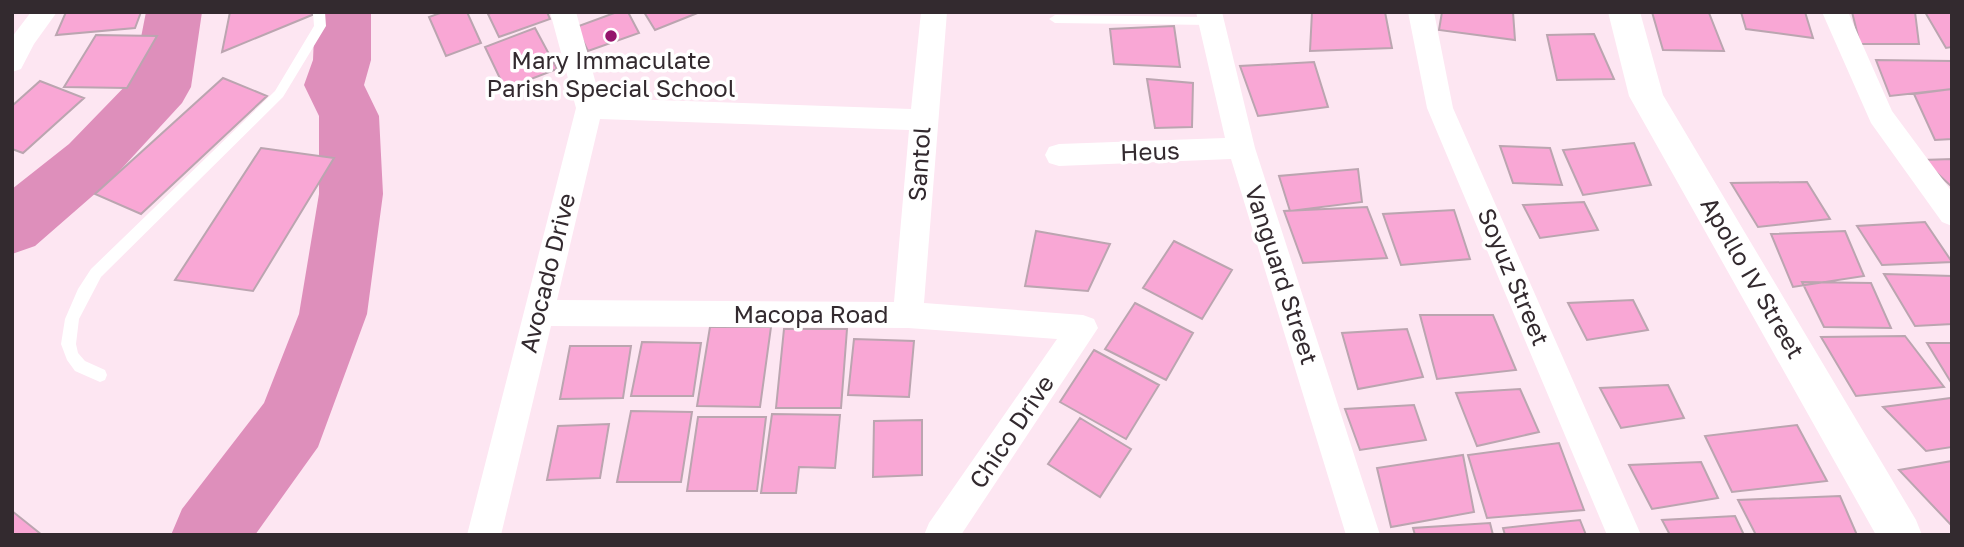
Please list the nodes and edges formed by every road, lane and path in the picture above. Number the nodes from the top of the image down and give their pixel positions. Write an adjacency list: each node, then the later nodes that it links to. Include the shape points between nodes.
1 (45, 12): 10 (street)
2 (319, 12): 20 (lane, via 320,26 279,94 96,273 75,306 69,339 72,352 80,366)
3 (562, 12): 12 (street, Avocado Drive)
4 (934, 12): 13 (street, Santol)
5 (1421, 12): 24 (street, Soyuz Street, via 1440,108)
6 (1624, 12): 25 (street, Apollo IV Street, via 1646,96)
7 (1835, 12): 16 (street, via 1881,116)
8 (1210, 17): 9 (lane); 14 (street, Vanguard Street)
9 (1055, 19)
10 (18, 41): 11 (street)
11 (12, 62)
12 (589, 108): 13 (street); 17 (street, Avocado Drive)
13 (923, 120): 18 (street, Santol)
14 (1241, 148): 15 (street, Heus); 23 (street, Vanguard Street)
15 (1059, 155)
16 (1952, 214)
17 (538, 313): 18 (street, Macopa Road); 21 (street, Avocado Drive)
18 (908, 315): 19 (street, Macopa Road)
19 (1083, 328): 22 (street, Chico Drive)
20 (100, 375)
21 (484, 535)
22 (941, 535)
23 (1363, 535)
24 (1624, 535)
25 (1900, 535)

